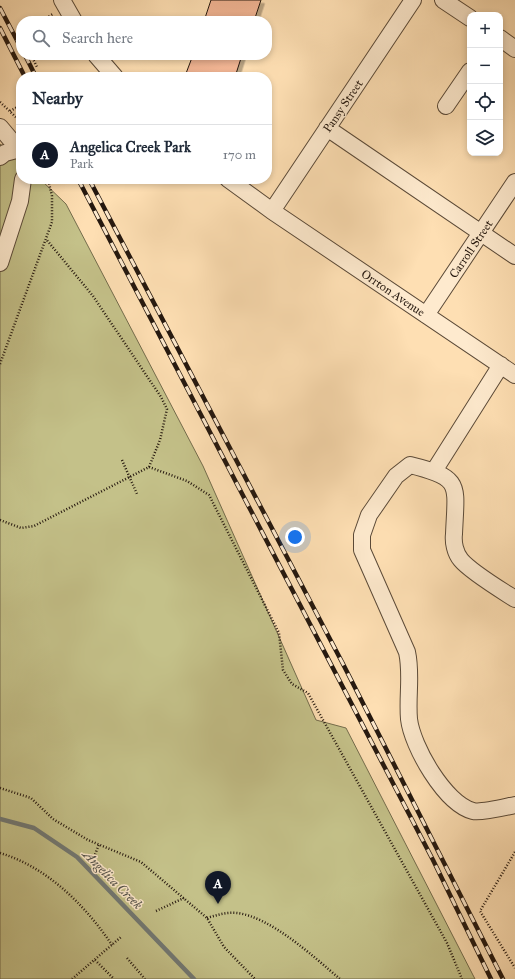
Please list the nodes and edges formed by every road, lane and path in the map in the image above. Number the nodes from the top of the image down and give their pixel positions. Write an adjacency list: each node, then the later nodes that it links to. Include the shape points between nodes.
1 (62, 0): 4 (street)
2 (413, 0): 19 (street, Pansy Street)
3 (443, 0): 5 (street)
4 (71, 16)
5 (467, 16)
6 (503, 40): 7 (street)
7 (515, 49)
8 (34, 60): 10 (path)
9 (100, 60): 11 (street)
10 (37, 67)
11 (111, 72)
12 (467, 75): 14 (street)
13 (0, 102): 16 (path)
14 (446, 106)
15 (16, 108): 16 (path)
16 (10, 111): 17 (path)
17 (16, 117)
18 (0, 127): 20 (street)
19 (328, 128): 27 (street, Pansy Street); 28 (street)
20 (16, 145)
21 (16, 151): 22 (street)
22 (0, 157)
23 (515, 182): 28 (street, Carroll Street)
24 (22, 184): 31 (street, via 20,201)
25 (49, 184): 29 (path, via 52,222)
26 (235, 184): 27 (street, Orrton Avenue)
27 (272, 211): 32 (street, Orrton Avenue)
28 (481, 233): 30 (street); 32 (street, Carroll Street)
29 (46, 239): 33 (path); 37 (path, via 93,296 167,409 160,440)
30 (515, 256)
31 (0, 263)
32 (426, 315): 34 (street, Orrton Avenue)
33 (0, 364)
34 (501, 365): 35 (street, Orrton Avenue); 38 (street)
35 (515, 375)
36 (122, 460): 39 (path)
37 (149, 467): 39 (path); 62 (path, via 187,481 209,495 280,633 283,670 292,684 308,693 446,943)
38 (434, 471): 42 (street, via 451,480 455,490 454,539 460,560); 44 (street, via 410,465 396,476 369,515 362,535 362,550 408,652 409,719 414,740 424,759 459,804 474,811)
39 (129, 477): 40 (path); 41 (path, via 34,526 21,528)
40 (137, 494)
41 (0, 520)
42 (515, 599)
43 (0, 788): 45 (path, via 31,798 53,819)
44 (515, 806)
45 (99, 844): 48 (path); 49 (path, via 141,862)
46 (515, 852): 56 (path, via 480,911)
47 (0, 853): 53 (path, via 41,871 86,910)
48 (93, 860)
49 (184, 898): 50 (path); 51 (path)
50 (156, 911)
51 (207, 918): 60 (path, via 224,946); 61 (path, via 222,913 238,913 265,922 306,950)
52 (121, 937): 53 (path)
53 (112, 944): 55 (path)
54 (127, 958): 59 (path)
55 (95, 960): 57 (path); 58 (path)
56 (515, 968)
57 (72, 979)
58 (114, 979)
59 (145, 979)
60 (255, 979)
61 (340, 979)
62 (462, 979)

